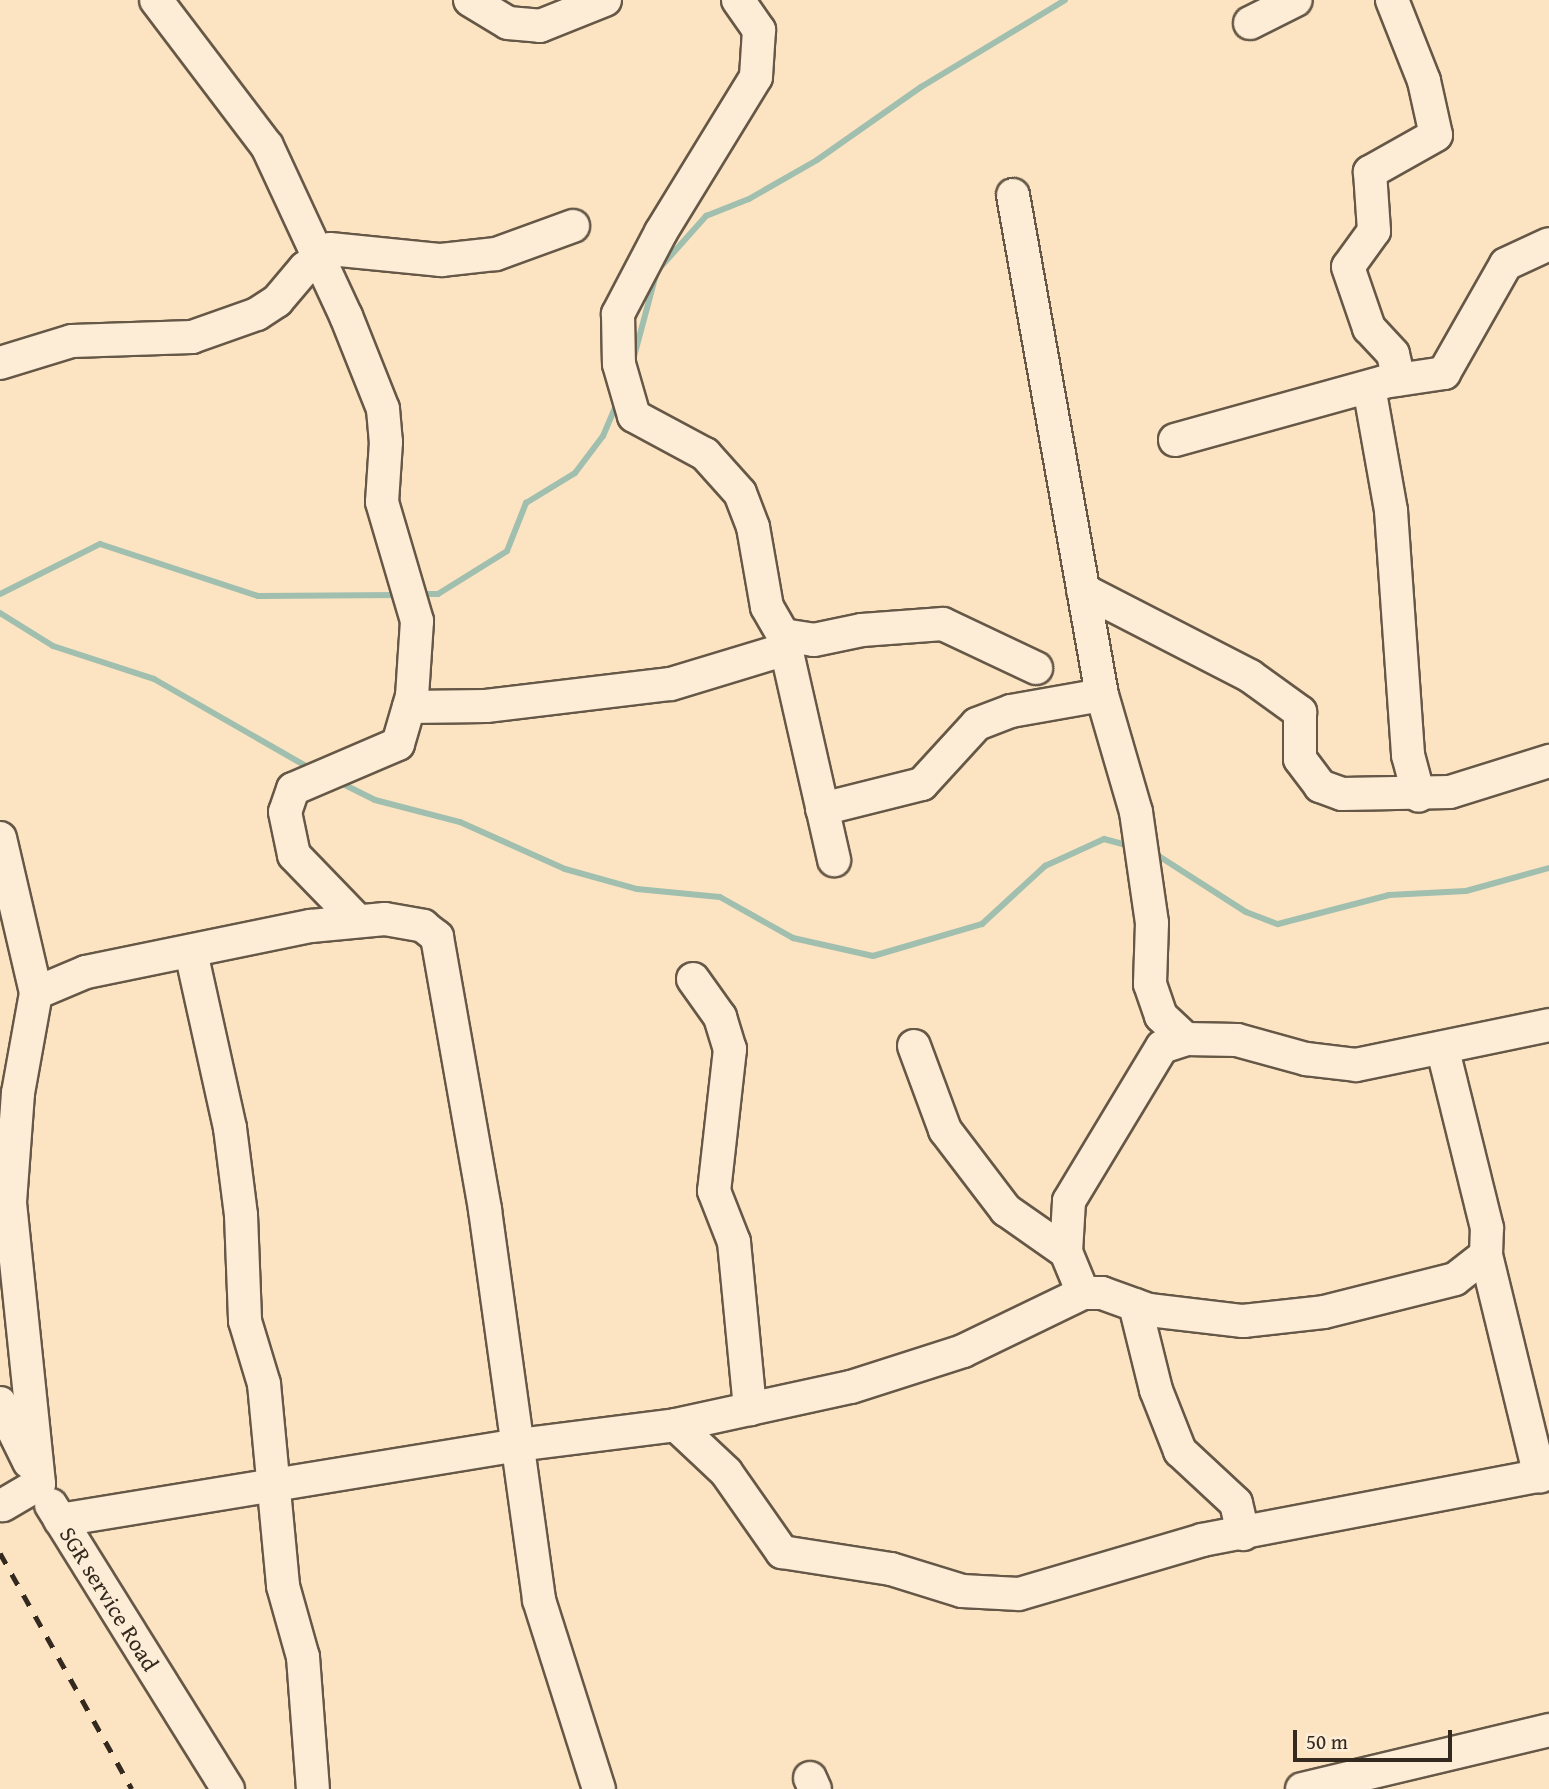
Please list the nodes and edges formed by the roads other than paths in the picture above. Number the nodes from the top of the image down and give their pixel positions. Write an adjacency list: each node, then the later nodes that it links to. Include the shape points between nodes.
1 (156, 0): 11 (street, via 267,146)
2 (470, 0): 3 (street, via 508,23 540,26)
3 (605, 0)
4 (738, 0): 17 (street, via 760,30 756,77 661,232 618,314 615,342 634,416 705,454 740,493 753,527 767,607)
5 (1296, 0): 7 (street)
6 (1392, 0): 13 (street, via 1424,81 1436,135 1370,172 1374,232 1348,267 1369,328 1393,354)
7 (1250, 23)
8 (1013, 195): 16 (street)
9 (573, 226): 11 (street, via 496,254 440,260 352,248 330,249)
10 (1549, 244): 13 (street, via 1506,264 1444,373)
11 (320, 257): 12 (street, via 277,301 257,314 192,337 72,341); 20 (street, via 372,373 383,409 382,502 417,621)
12 (0, 363)
13 (1399, 379): 14 (street)
14 (1369, 387): 15 (street); 22 (street, via 1391,511 1408,755)
15 (1175, 439)
16 (1083, 590): 19 (street); 22 (street, via 1251,676 1300,712 1300,759 1320,786 1342,794)
17 (784, 642): 18 (street, via 943,624); 20 (street, via 671,684 486,706); 23 (street)
18 (1036, 668)
19 (1101, 695): 23 (street, via 1011,711 977,724 922,784); 31 (street, via 1142,850 1152,923 1150,984 1161,1017)
20 (409, 707): 26 (street, via 398,744 293,789 285,812 293,855)
21 (1549, 761): 22 (street, via 1450,792)
22 (1419, 796)
23 (822, 809): 25 (street)
24 (0, 838): 29 (street)
25 (834, 860)
26 (358, 921): 27 (street, via 272,932); 41 (street, via 385,919 423,926 437,937 485,1210)
27 (191, 952): 29 (street, via 86,972); 44 (street, via 230,1128 242,1215 245,1321 264,1384)
28 (694, 979): 39 (street, via 720,1017 730,1049 713,1191 734,1242)
29 (36, 993): 43 (street, via 18,1093 10,1203)
30 (1549, 1025): 33 (street, via 1474,1038)
31 (1186, 1039): 33 (street, via 1237,1040 1335,1065); 34 (street, via 1162,1046 1069,1200)
32 (914, 1046): 34 (street, via 945,1130 987,1187 1006,1210)
33 (1443, 1050): 35 (street, via 1487,1228)
34 (1066, 1252): 36 (street)
35 (1486, 1255): 37 (street, via 1455,1279 1324,1312 1243,1321); 42 (street)
36 (1083, 1293): 37 (street, via 1102,1293); 39 (street, via 918,1368)
37 (1135, 1305): 47 (street, via 1156,1390 1180,1451 1236,1503)
38 (0, 1403): 43 (street, SGR service Road)
39 (750, 1409): 40 (street)
40 (676, 1424): 41 (street); 47 (street, via 726,1472 782,1552 891,1569 962,1591 1018,1594 1202,1540)
41 (517, 1445): 44 (street); 52 (street, via 539,1600)
42 (1544, 1475): 47 (street)
43 (39, 1484): 45 (street); 46 (street, SGR service Road)
44 (272, 1488): 46 (street); 51 (street, via 283,1586 303,1657)
45 (3, 1505)
46 (60, 1520): 50 (street, SGR service Road)
47 (1243, 1534)
48 (1549, 1730): 49 (street)
49 (1388, 1779): 53 (street)
50 (228, 1789)
51 (313, 1789)
52 (599, 1789)
53 (1302, 1789)

